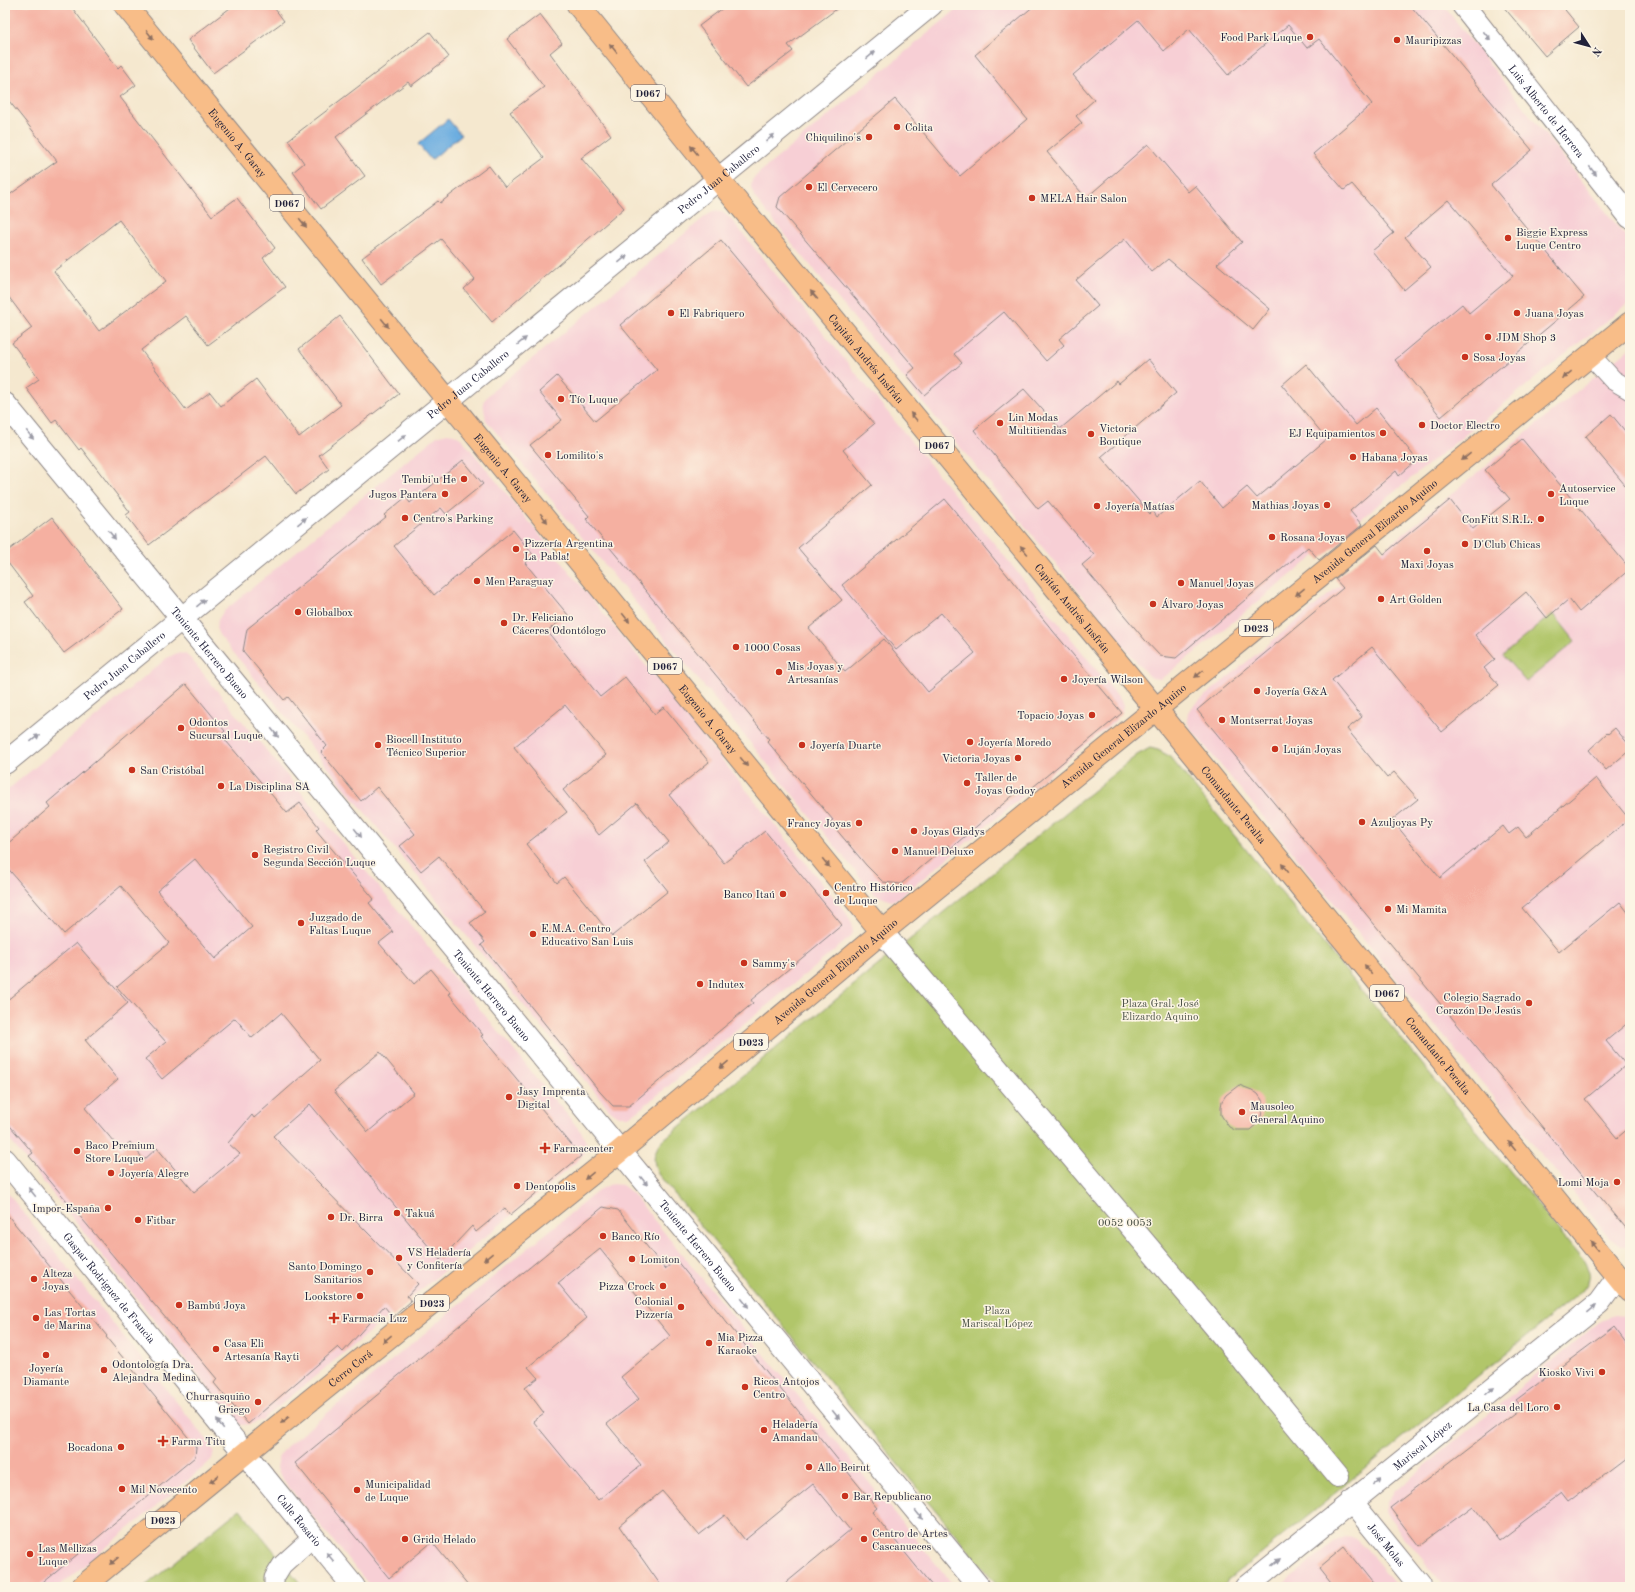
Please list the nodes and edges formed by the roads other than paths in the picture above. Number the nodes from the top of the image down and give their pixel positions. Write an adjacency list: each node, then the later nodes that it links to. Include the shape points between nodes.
1 (125, 5): 10 (main road, Eugenio A. Garay / D067, one-way to 10)
2 (578, 5): 5 (main road, Capitán Andrés Insfrán / D067, one-way to 2)
3 (931, 5): 5 (street, Pedro Juan Caballero, one-way to 3)
4 (1463, 5): 6 (street, Luis Alberto de Herrera, one-way to 6)
5 (719, 180): 10 (street, Pedro Juan Caballero, one-way to 5); 13 (main road, Capitán Andrés Insfrán / D067, one-way to 5)
6 (1630, 217)
7 (1630, 324): 8 (main road, Avenida General Elizardo Aquino / D023)
8 (1591, 356): 9 (lane, via 1613,380); 13 (main road, Avenida General Elizardo Aquino / D023, one-way to 13)
9 (1630, 390)
10 (448, 401): 12 (street, Pedro Juan Caballero, one-way to 10); 15 (main road, Eugenio A. Garay / D067, one-way to 15)
11 (5, 404): 12 (street, Teniente Herrero Bueno, one-way to 12)
12 (181, 619): 14 (street, Pedro Juan Caballero, one-way to 12); 16 (street, Teniente Herrero Bueno, one-way to 16)
13 (1156, 709): 15 (main road, Avenida General Elizardo Aquino / D023); 18 (main road, Comandante Peralta / D067, one-way to 13)
14 (5, 763)
15 (882, 932): 16 (main road, Avenida General Elizardo Aquino / D023, one-way to 16); 20 (street)
16 (620, 1151): 19 (main road, Cerro Corá / D023, one-way to 19); 26 (street, Teniente Herrero Bueno, one-way to 26)
17 (5, 1160): 19 (street, Gaspar Rodriguez de Francia, one-way to 17)
18 (1626, 1278): 21 (street, Mariscal López, one-way to 18, via 1599,1303)
19 (244, 1454): 22 (street, Calle Rosario); 23 (main road, Cerro Corá / D023, one-way to 23)
20 (1338, 1476)
21 (1351, 1501): 27 (street, Mariscal López, one-way to 21); 28 (street, José Molas)
22 (313, 1537): 24 (lane, via 282,1565 274,1578); 25 (street, Calle Rosario, one-way to 22)
23 (82, 1587)
24 (274, 1587)
25 (354, 1587)
26 (978, 1587)
27 (1246, 1587)
28 (1421, 1587)

